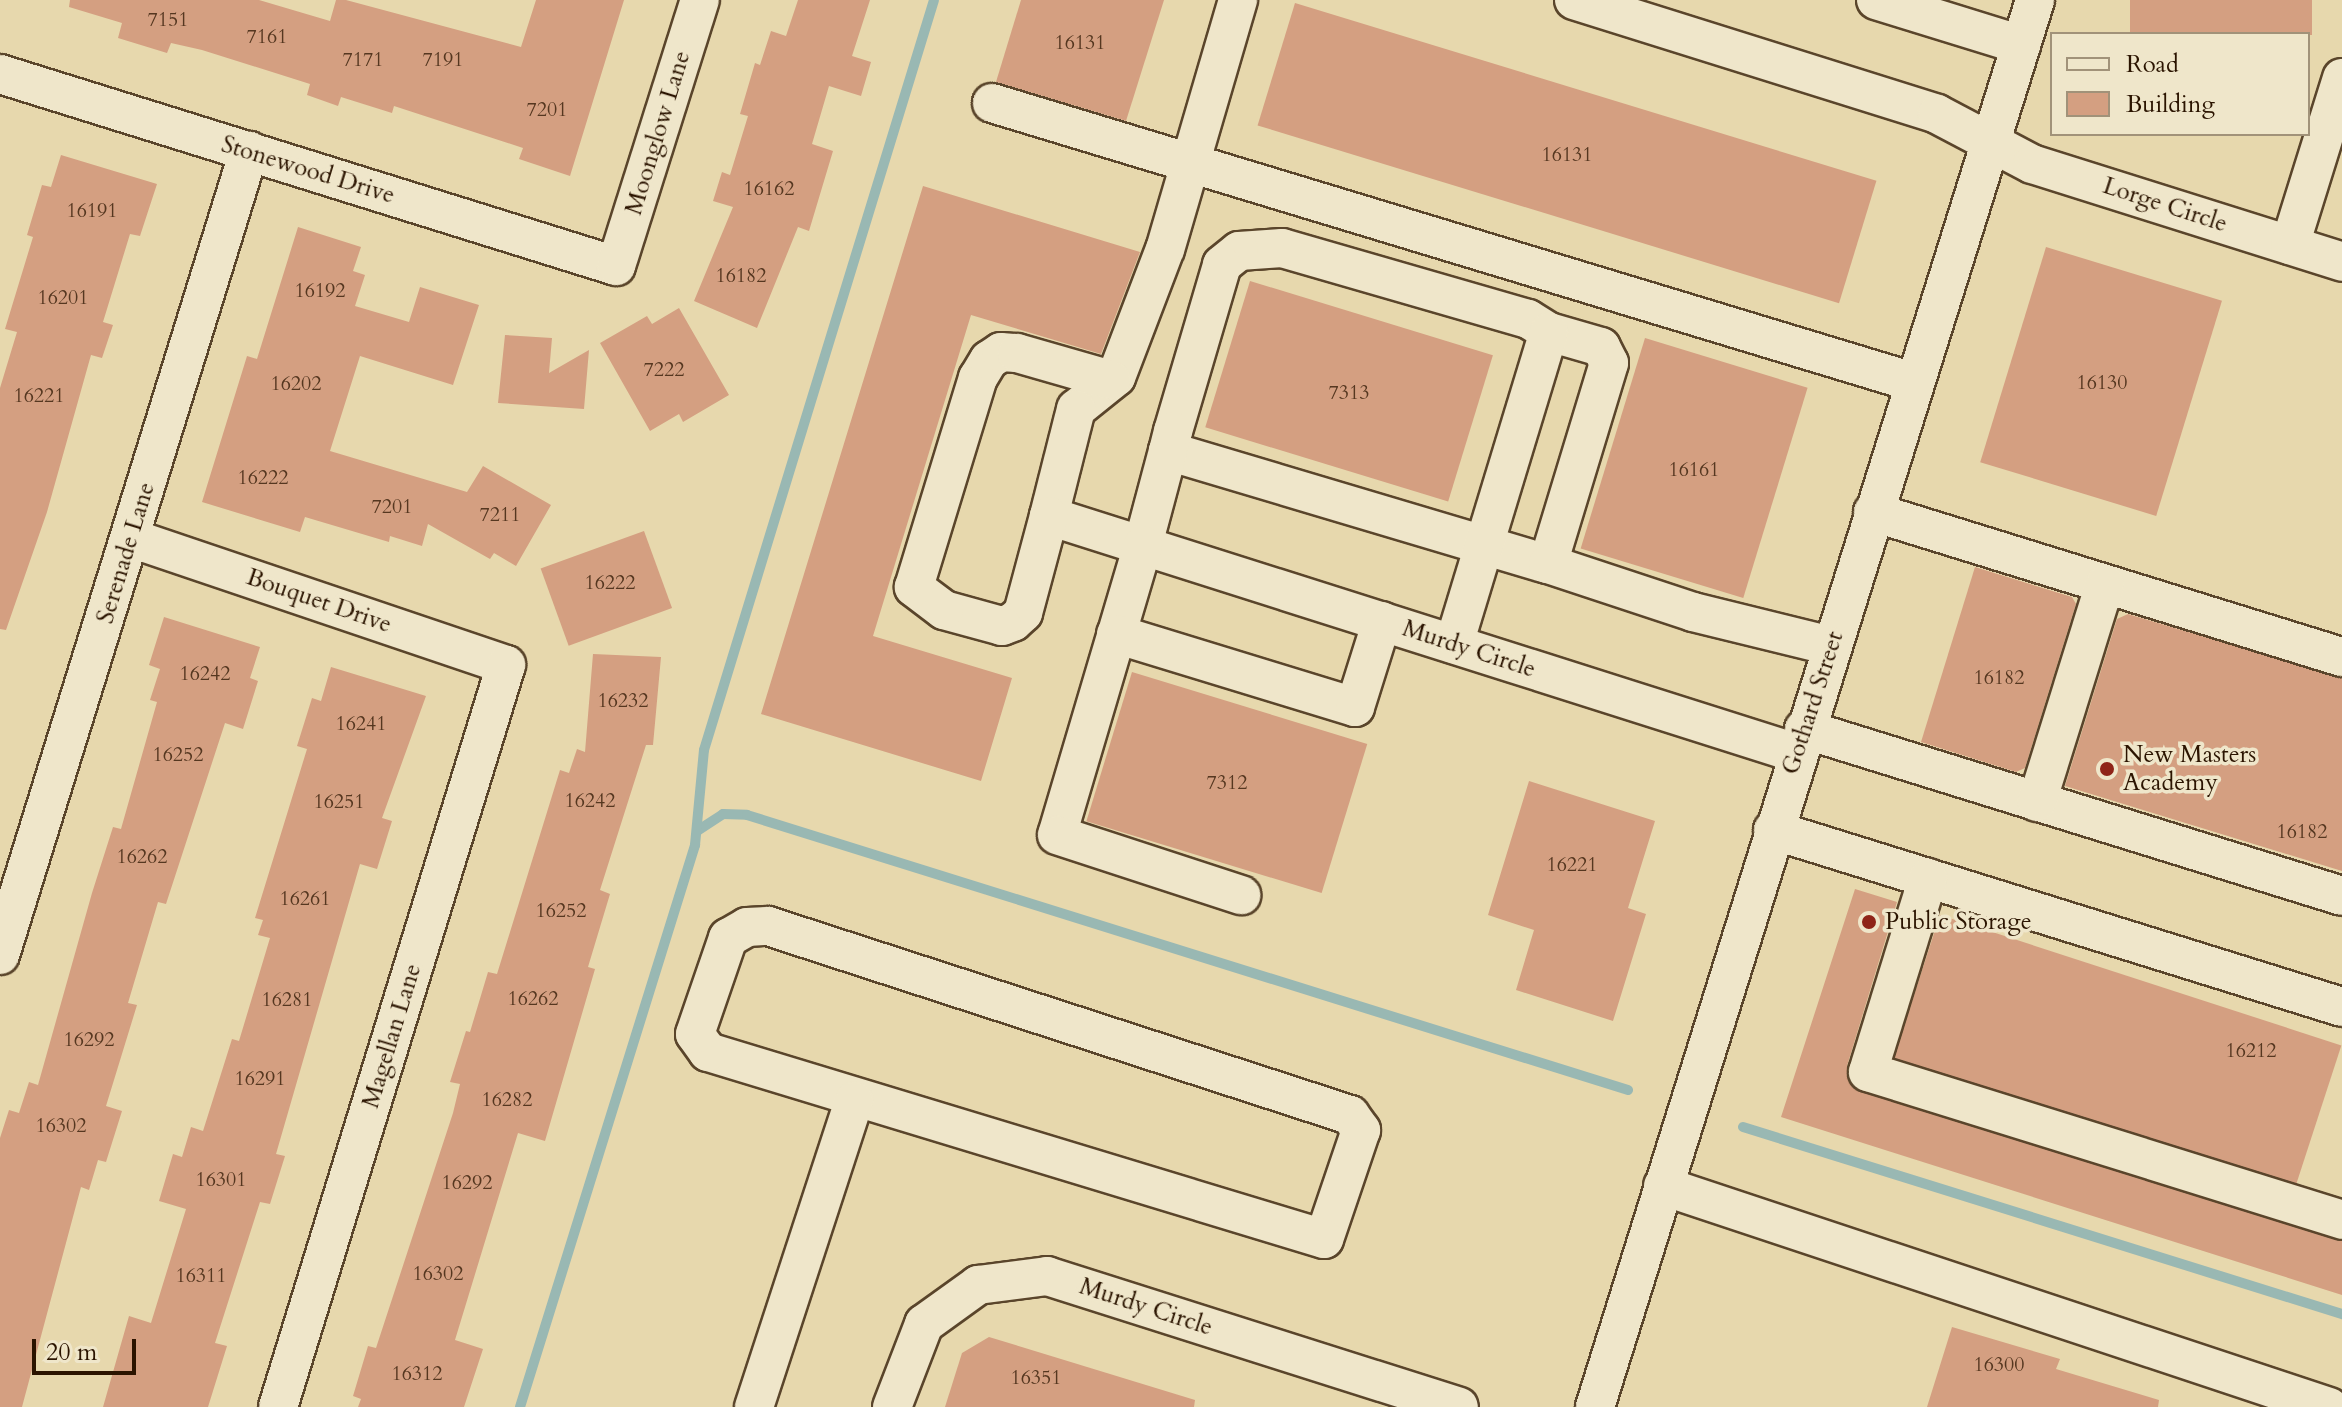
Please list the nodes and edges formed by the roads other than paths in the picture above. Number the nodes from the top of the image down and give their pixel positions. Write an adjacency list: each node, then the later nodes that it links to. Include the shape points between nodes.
1 (700, 0): 15 (street, Moonglow Lane)
2 (1238, 0): 12 (street)
3 (1574, 0): 10 (street, Lorge Circle, via 1937,114)
4 (1876, 0): 6 (street)
5 (2035, 0): 6 (street, Gothard Street)
6 (2021, 45): 10 (street, Gothard Street)
7 (0, 74): 11 (street, Stonewood Drive)
8 (2342, 78): 13 (street)
9 (992, 103): 12 (street)
10 (1991, 139): 13 (street, Lorge Circle, via 2032,164); 18 (street, Gothard Street)
11 (249, 151): 15 (street, Stonewood Drive); 22 (street, Serenade Lane)
12 (1189, 165): 17 (street, via 1165,249); 18 (street)
13 (2290, 245): 14 (street, Lorge Circle)
14 (2342, 262)
15 (616, 266)
16 (1549, 332): 19 (street, via 1528,319 1282,248 1239,251 1222,265); 23 (street); 25 (street, via 1601,347 1609,363)
17 (1111, 380): 21 (street, via 1076,409); 21 (street, via 1017,353 1001,352 989,360 978,378 914,587 944,610 1002,626 1013,622 1023,613)
18 (1913, 382): 20 (street, Gothard Street)
19 (1168, 451): 23 (street); 24 (street)
20 (1873, 512): 26 (street); 30 (street, Gothard Street)
21 (1049, 516): 24 (street, Murdy Circle)
22 (131, 538): 32 (street, Bouquet Drive); 39 (street, Serenade Lane)
23 (1484, 544): 25 (street); 29 (street)
24 (1143, 545): 27 (street, Murdy Circle); 28 (street)
25 (1548, 564): 30 (street, via 1693,612)
26 (2105, 584): 31 (street); 34 (street)
27 (1382, 621): 28 (street, via 1355,707); 29 (street, Murdy Circle)
28 (1116, 634): 37 (street, via 1057,835)
29 (1454, 644): 33 (street, Murdy Circle)
30 (1831, 646): 33 (street, Gothard Street)
31 (2342, 657)
32 (506, 665): 44 (street, Magellan Lane)
33 (1800, 741): 34 (street, Murdy Circle); 35 (street, Gothard Street)
34 (2037, 802): 38 (street, Murdy Circle)
35 (1773, 830): 36 (street); 42 (street, Gothard Street)
36 (1928, 878): 40 (street); 43 (street, via 1868,1072)
37 (1241, 895)
38 (2342, 896)
39 (0, 955)
40 (2342, 1007)
41 (854, 1101): 41 (street, via 708,1052 698,1043 695,1034 728,938 747,927 768,926 1350,1115 1361,1130 1324,1239); 45 (street)
42 (1663, 1186): 48 (street, Gothard Street); 49 (street)
43 (2342, 1220)
44 (278, 1407)
45 (754, 1407)
46 (892, 1407): 47 (street, Murdy Circle, via 924,1324 978,1285 1047,1276)
47 (1459, 1407)
48 (1595, 1407)
49 (2329, 1407)

